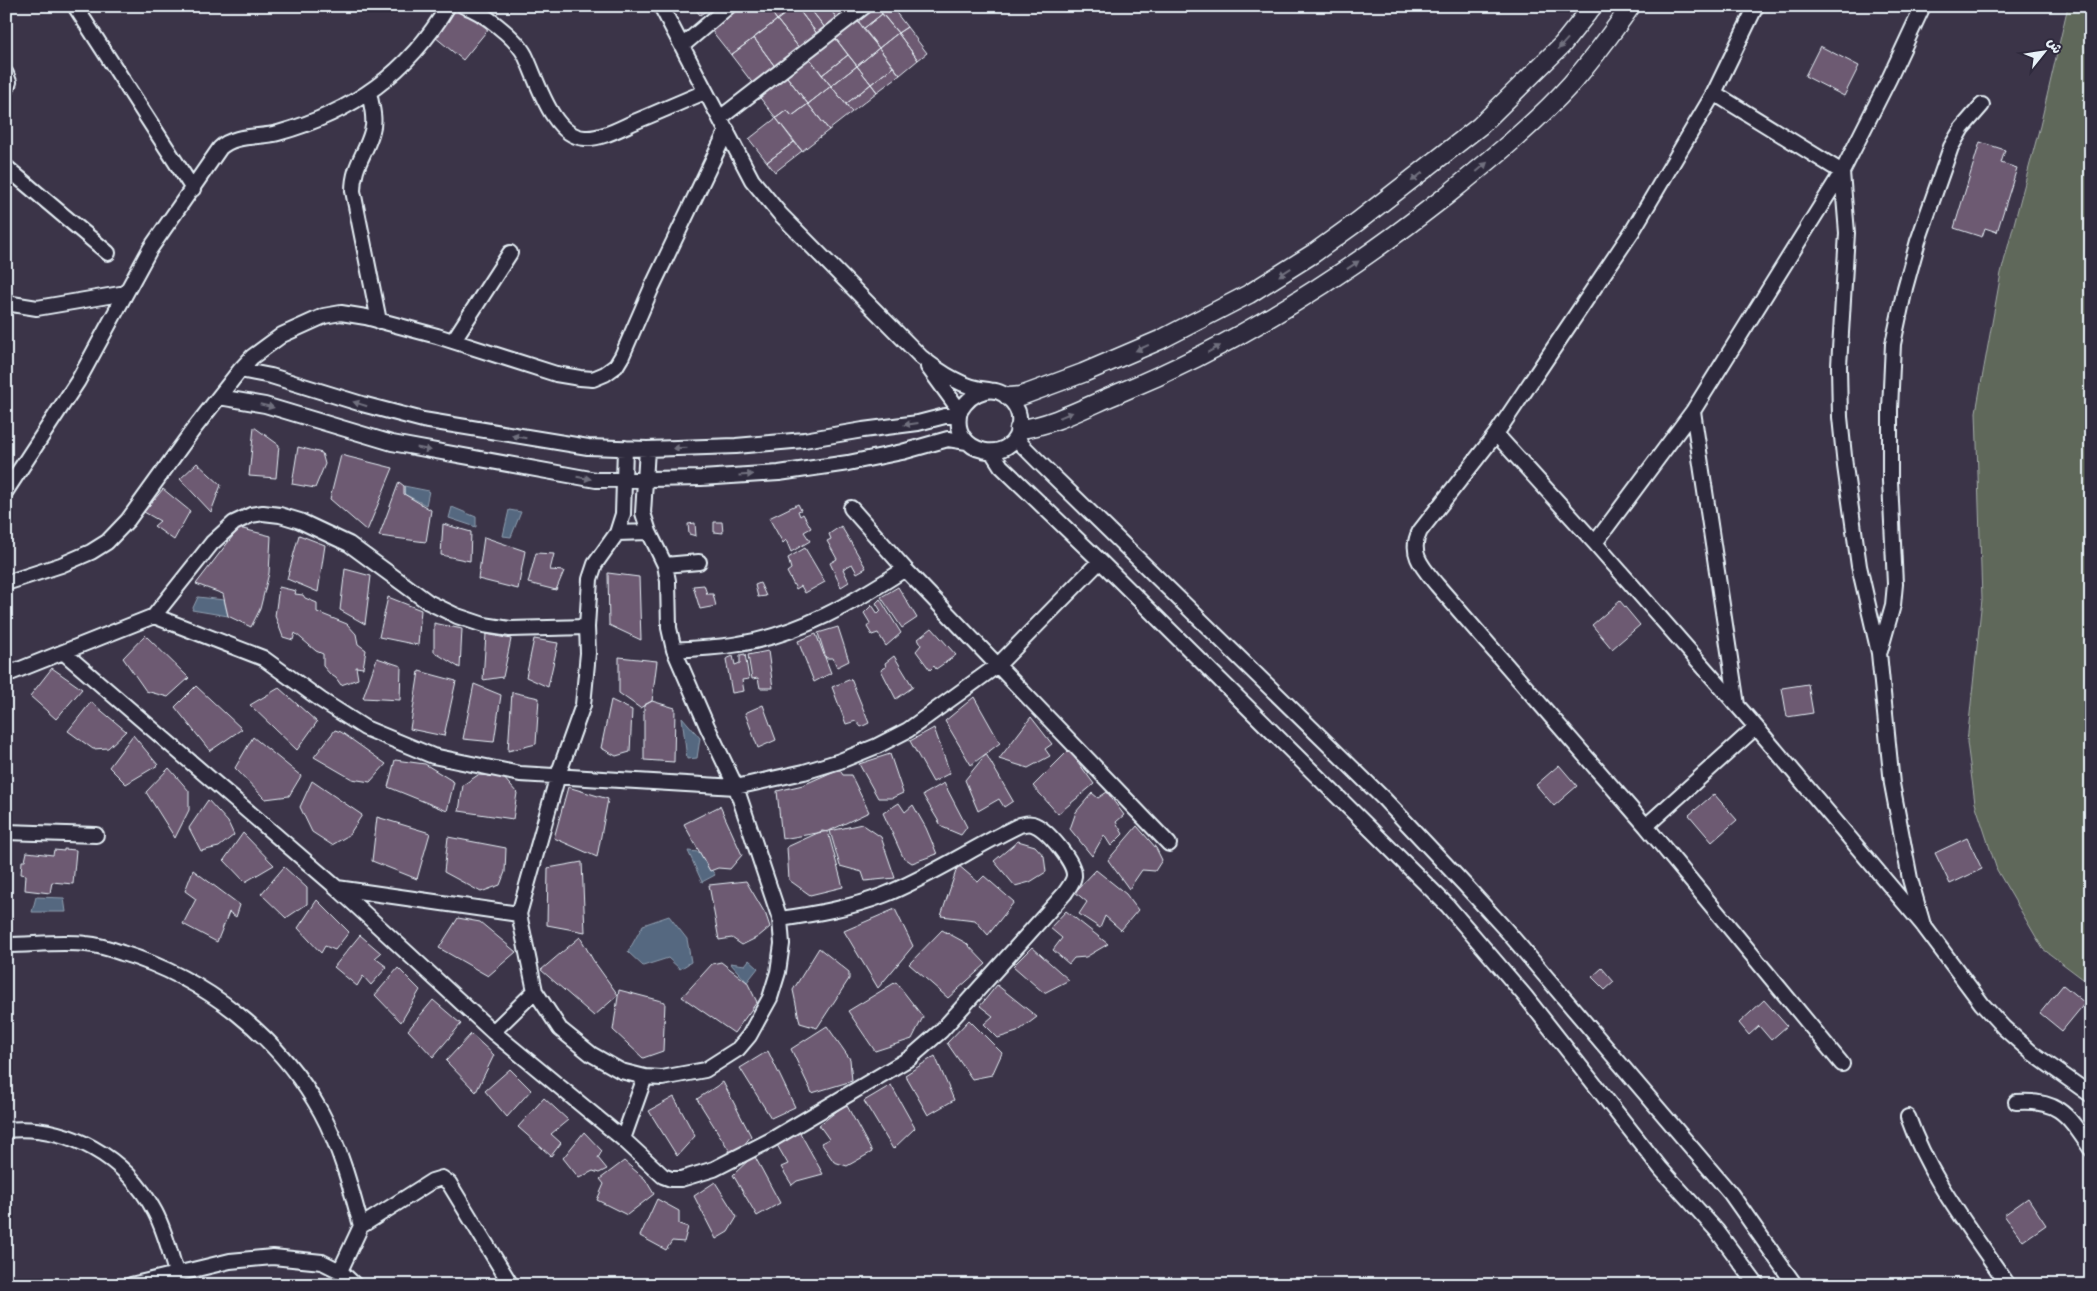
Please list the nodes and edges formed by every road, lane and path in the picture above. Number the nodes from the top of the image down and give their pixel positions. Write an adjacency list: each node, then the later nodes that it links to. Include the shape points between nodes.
1 (75, 6): 21 (street)
2 (448, 6): 14 (street, via 416,52)
3 (464, 6): 15 (street, via 497,24 525,54 535,82 553,114 564,129 576,137 605,135)
4 (661, 6): 11 (street)
5 (729, 6): 11 (street)
6 (865, 6): 18 (street)
7 (1593, 6): 32 (street, one-way to 32, via 1562,46 1480,126 1314,253 1249,294 1160,340 1083,373)
8 (1631, 6): 35 (street, one-way to 8, via 1168,372 1277,314 1369,254 1480,168 1530,124 1570,85)
9 (1756, 6): 16 (street)
10 (1923, 6): 20 (street)
11 (682, 46): 15 (street)
12 (6, 74): 13 (street, via 9,82)
13 (6, 89)
14 (370, 92): 21 (street, via 293,128 225,144 214,155); 26 (street, via 374,125 353,177 353,191)
15 (705, 92): 18 (street)
16 (1714, 93): 20 (street); 36 (street, via 1634,230)
17 (1982, 105): 57 (street, via 1962,128 1952,147 1918,241 1893,344 1890,472 1895,584 1893,605)
18 (723, 124): 27 (street, via 616,366 592,379 580,378 556,374); 28 (street, via 752,180 780,214)
19 (6, 167): 22 (street)
20 (1842, 172): 33 (street); 57 (street, via 1847,233 1839,366 1840,417 1859,566)
21 (193, 189): 24 (street, via 150,249)
22 (108, 253)
23 (510, 253): 27 (street)
24 (126, 293): 25 (street, via 37,308); 43 (street, via 78,381)
25 (6, 302)
26 (378, 321): 27 (street); 29 (street, via 340,312 324,316 282,335)
27 (453, 341)
28 (921, 357): 30 (street, via 958,382); 34 (street)
29 (240, 370): 31 (street); 38 (street, one-way to 29, via 578,446 423,420 287,380)
30 (989, 390): 32 (street); 34 (street, via 967,400)
31 (219, 397): 41 (street, one-way to 41, via 265,405 392,443 555,474 596,480); 52 (street, via 128,520 107,542 62,564)
32 (1009, 398): 35 (street, via 1018,412)
33 (1693, 411): 47 (street); 60 (street)
34 (960, 413): 37 (street, via 959,425); 39 (street, one-way to 39, via 918,423 804,440)
35 (1018, 432): 40 (street, via 1007,447); 90 (street, via 1021,444 1384,800 1477,898 1731,1194)
36 (1496, 434): 47 (street); 64 (street, via 1420,531 1415,539 1417,557 1450,600)
37 (967, 442): 40 (street, via 978,450); 42 (street, one-way to 37, via 778,473 848,463 948,439)
38 (625, 448): 39 (street); 41 (street)
39 (647, 449): 42 (street)
40 (992, 452): 48 (street, via 1001,466)
41 (624, 479): 42 (street); 46 (street, via 623,514)
42 (645, 479): 45 (street, via 643,513)
43 (6, 490)
44 (851, 508): 51 (street)
45 (649, 532): 46 (street); 50 (street)
46 (617, 533): 54 (street, via 595,564 590,579)
47 (1595, 543): 60 (street)
48 (1100, 561): 58 (street); 89 (street, via 1446,905 1525,996 1661,1169 1717,1231)
49 (699, 562): 50 (street)
50 (664, 564): 55 (street)
51 (906, 569): 55 (street, via 823,618 784,632 740,644); 58 (street)
52 (6, 583)
53 (154, 616): 54 (street, via 212,543 234,523 263,513 300,521 349,544 428,602 457,616 510,629); 56 (street); 62 (street, via 263,658 364,728 399,743 433,756 469,764 520,774)
54 (587, 626): 62 (street, via 583,705)
55 (674, 650): 63 (street)
56 (63, 652): 59 (street); 68 (street)
57 (1879, 653): 71 (street, via 1892,784 1910,879)
58 (998, 665): 63 (street, via 908,730 877,746 804,772); 67 (street)
59 (8, 674)
60 (1737, 705): 61 (street)
61 (1756, 727): 64 (street); 71 (street)
62 (558, 775): 63 (street); 69 (street)
63 (736, 787): 70 (street)
64 (1646, 826): 75 (street)
65 (6, 832): 66 (street)
66 (96, 834)
67 (1169, 844)
68 (337, 888): 69 (street); 74 (street)
69 (518, 914): 73 (street)
70 (780, 919): 76 (street, via 782,944 770,998 738,1049 705,1070 662,1078); 81 (street, via 824,912 883,895 1028,823 1044,831 1074,872 1065,893 947,1024 924,1047 888,1072 770,1140 714,1169 686,1178 663,1176)
71 (1923, 925): 77 (street, via 1967,985 2004,1028 2031,1052)
72 (6, 945): 83 (street, via 87,944 125,954 185,978 240,1015 282,1056 321,1112 346,1173)
73 (535, 991): 74 (street); 76 (street, via 560,1029 575,1042 621,1072)
74 (493, 1032): 81 (street)
75 (1842, 1064)
76 (645, 1077): 81 (street)
77 (2091, 1095)
78 (2016, 1102): 82 (street, via 2034,1101 2055,1107 2070,1120)
79 (1908, 1117): 91 (street, via 1938,1183)
80 (6, 1130): 85 (street, via 58,1134 81,1142 114,1162 139,1187 155,1212)
81 (623, 1139)
82 (2091, 1149)
83 (361, 1226): 84 (street); 88 (street, via 432,1181 445,1179)
84 (340, 1271): 85 (street, via 314,1260 273,1257 230,1261); 87 (street)
85 (176, 1273): 86 (street)
86 (131, 1285)
87 (355, 1285)
88 (511, 1285)
89 (1757, 1285)
90 (1795, 1285)
91 (2008, 1285)

